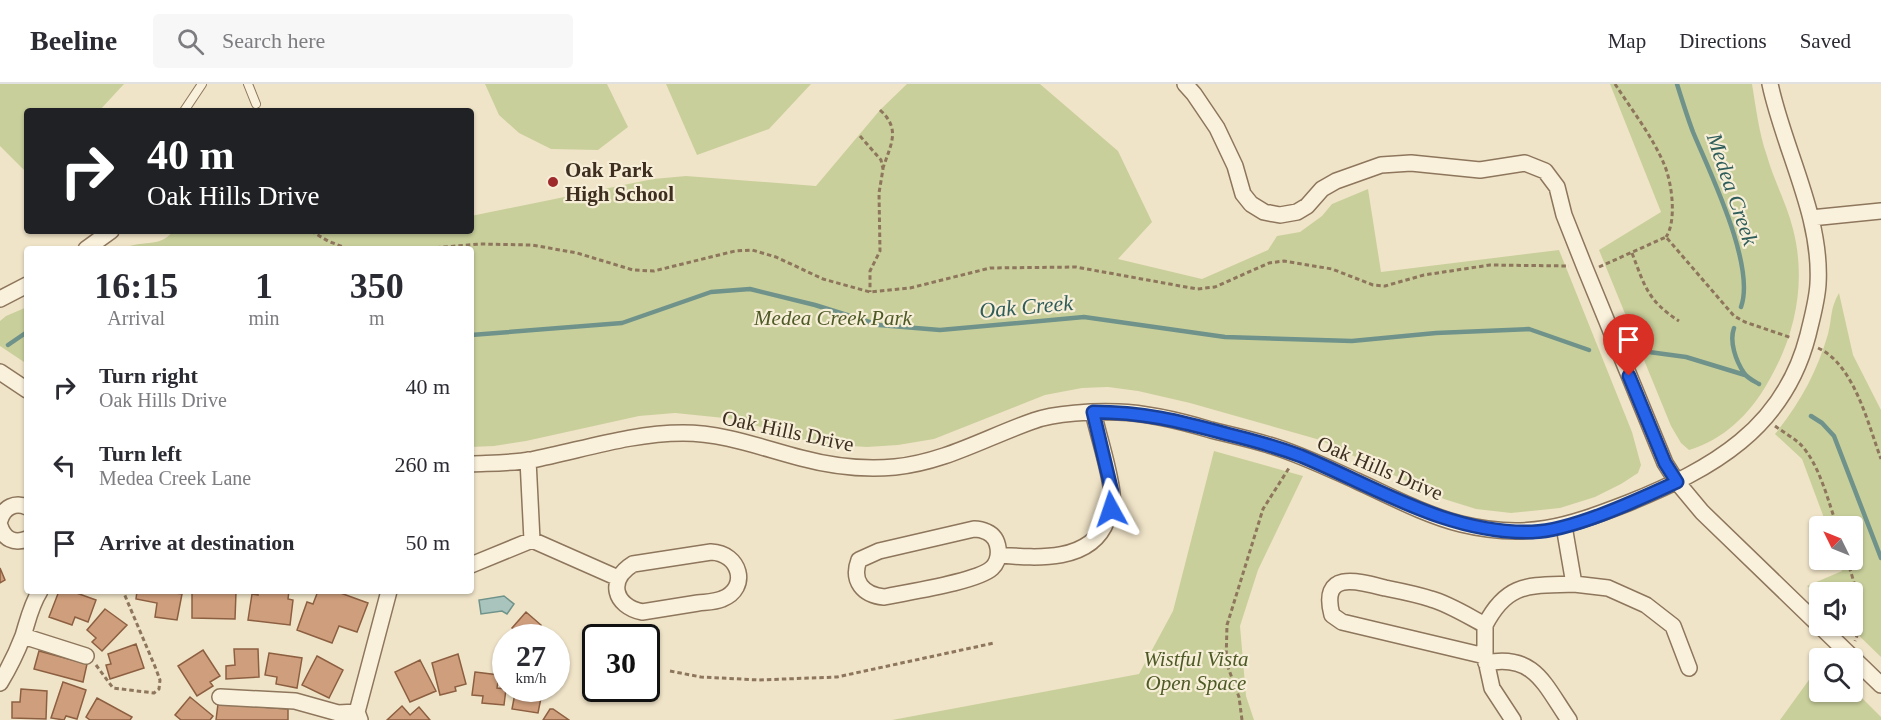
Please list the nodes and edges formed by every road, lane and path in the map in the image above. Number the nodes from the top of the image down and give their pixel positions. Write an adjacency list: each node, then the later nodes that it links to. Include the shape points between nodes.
1 (202, 84): 7 (lane)
2 (248, 84): 6 (lane)
3 (1185, 84): 36 (street, via 1217,128 1243,194 1264,212 1296,212 1336,181 1381,165 1411,163 1480,170 1525,163 1545,171 1557,187 1585,267 1665,463)
4 (1615, 84): 15 (path, via 1665,166 1672,200 1672,225)
5 (1770, 84): 12 (street, Oak Hills Drive)
6 (256, 104)
7 (186, 108)
8 (880, 110): 10 (path, via 893,127)
9 (860, 136): 10 (path, via 881,160)
10 (883, 169): 23 (path, via 879,193 880,251 870,271)
11 (1881, 211): 12 (street)
12 (1811, 218): 31 (street, Oak Hills Drive, via 1818,268 1815,308 1799,364)
13 (107, 234): 16 (street)
14 (316, 234): 17 (path)
15 (1666, 237): 19 (path); 26 (path, via 1734,316)
16 (90, 246)
17 (340, 246)
18 (456, 246): 23 (path, via 532,246 633,270 654,271 752,250 823,279)
19 (1632, 253): 21 (path); 25 (path, via 1652,299)
20 (1571, 266): 23 (path, via 1490,266 1424,275 1385,286 1332,269 1284,261 1269,263 1215,287 1197,289 1076,267 990,268 910,288)
21 (1599, 267)
22 (24, 287): 24 (street)
23 (870, 292)
24 (0, 299)
25 (1679, 321)
26 (1792, 338)
27 (1819, 349): 33 (path, via 1844,369)
28 (0, 372): 29 (street)
29 (24, 388)
30 (1093, 412): 32 (street, Oak Hills Drive, via 1166,417); 34 (street, Oak Hills Drive, via 1038,418 952,454 896,467 835,465 732,438 685,433 634,436); 44 (street, via 1112,492 1104,528 1088,545 1070,554 1032,558)
31 (1765, 419): 36 (street, Oak Hills Drive, via 1724,456); 38 (path, via 1799,444 1809,457)
32 (1299, 456): 41 (street, Oak Hills Drive, via 1454,522 1488,530 1534,532); 66 (path, via 1263,509 1227,625 1226,662 1239,697)
33 (1881, 459)
34 (528, 460): 35 (street, Oak Hills Drive); 43 (street)
35 (474, 464)
36 (1677, 482): 41 (street, Oak Hills Drive); 55 (street, via 1702,512)
37 (24, 506): 39 (street, via 10,507)
38 (1834, 516)
39 (0, 520)
40 (0, 526): 42 (street, via 12,541)
41 (1563, 526): 48 (street)
42 (24, 540)
43 (532, 540): 45 (street); 47 (street)
44 (999, 555): 44 (street, via 993,536 974,529 879,551 859,560 856,577 866,593 884,597 973,578 992,568)
45 (474, 565)
46 (1850, 570): 56 (path, via 1860,615 1857,640)
47 (618, 578): 47 (street, via 617,591 622,603 642,612 722,599 734,590 738,574 728,556 711,552 633,564)
48 (1574, 584): 52 (street, via 1534,586 1509,593 1495,606); 59 (street, via 1608,588 1646,605 1673,626)
49 (38, 594): 53 (street)
50 (124, 594): 57 (path, via 156,669 159,689 147,693 113,688)
51 (388, 594): 65 (street)
52 (1485, 625): 58 (street); 58 (street, via 1432,599 1352,580 1338,583 1328,601 1332,615 1342,622)
53 (23, 636): 57 (street); 62 (street)
54 (994, 643): 61 (path, via 837,677 759,680)
55 (1843, 648)
56 (1847, 648)
57 (86, 656)
58 (1486, 659): 67 (street, via 1492,688); 68 (street, via 1514,661 1536,673)
59 (1689, 668)
60 (1863, 668): 63 (street)
61 (670, 671)
62 (0, 683)
63 (1881, 685)
64 (220, 697): 65 (street, via 296,701)
65 (359, 716)
66 (1242, 720)
67 (1514, 720)
68 (1569, 720)

